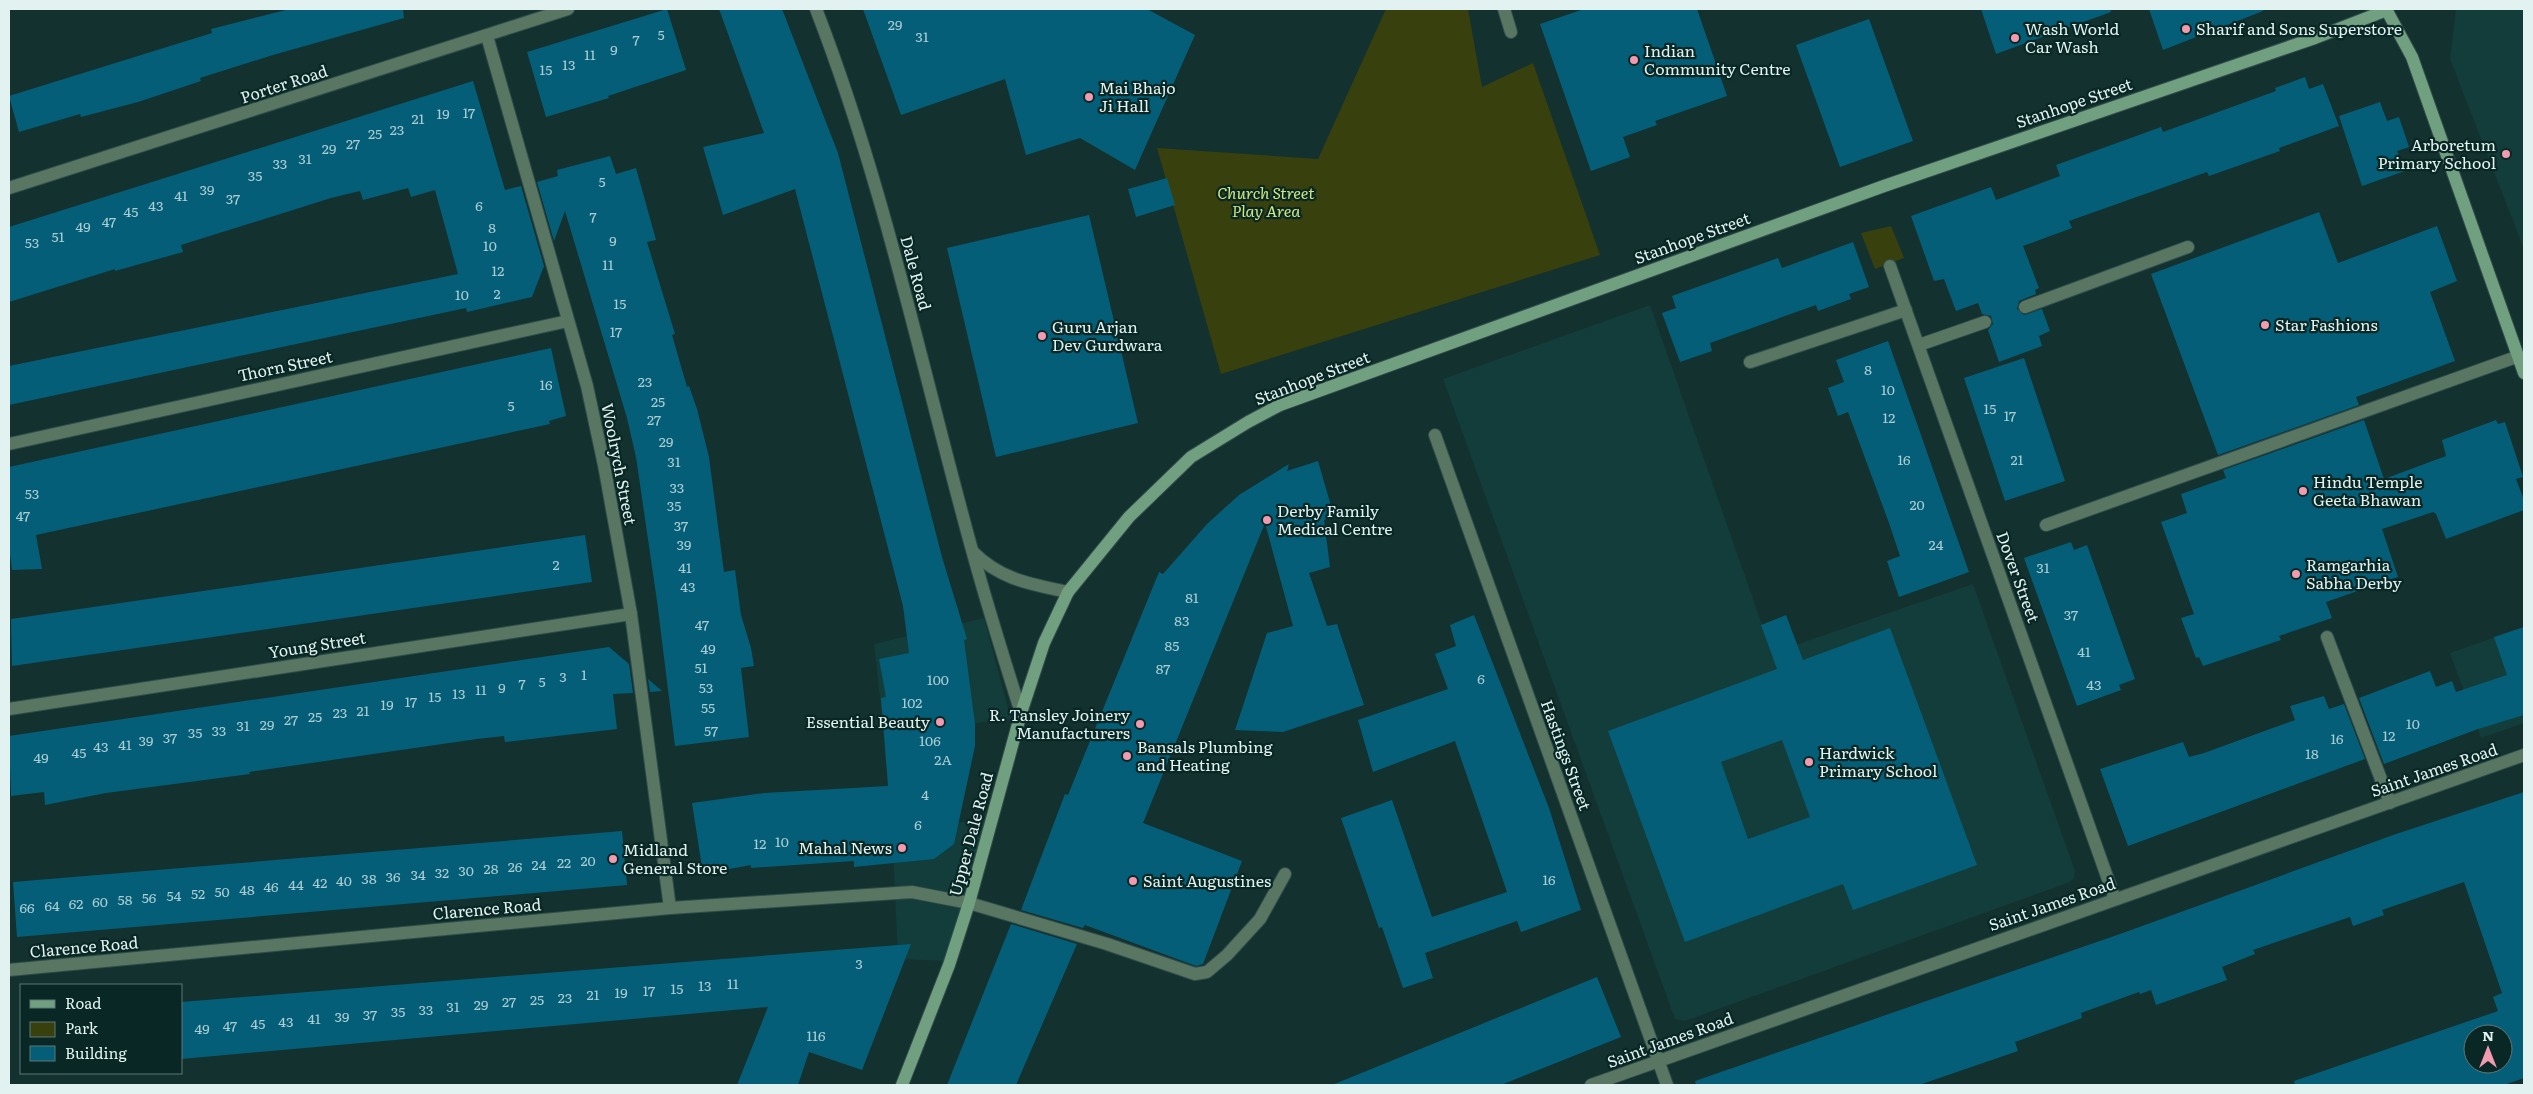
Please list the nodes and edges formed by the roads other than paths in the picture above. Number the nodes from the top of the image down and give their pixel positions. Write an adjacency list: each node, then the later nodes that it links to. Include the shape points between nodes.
1 (568, 9): 6 (street, Porter Road)
2 (816, 9): 21 (street, Dale Road, via 888,227)
3 (1504, 9): 5 (street)
4 (2387, 9): 15 (street, via 2412,57); 22 (street, Stanhope Street, via 2315,38 1893,182 1280,406 1191,457 1130,517)
5 (1511, 32)
6 (487, 36): 7 (street, Porter Road); 12 (street, Woolrych Street)
7 (9, 188)
8 (2188, 248): 10 (street)
9 (1890, 266): 11 (street, Dover Street)
10 (2025, 307)
11 (1906, 310): 14 (street, Dover Street); 16 (street)
12 (568, 321): 19 (street, Thorn Street); 23 (street, Woolrych Street, via 587,386 604,465)
13 (1985, 322): 14 (street)
14 (1919, 346): 30 (street, Dover Street)
15 (2519, 356): 17 (street); 20 (street)
16 (1750, 362)
17 (2524, 373)
18 (1435, 436): 34 (street, Hastings Street)
19 (9, 444)
20 (2046, 526)
21 (972, 550): 22 (street, Dale Road, via 988,567 1007,577); 26 (street, Dale Road)
22 (1068, 592): 26 (street, Upper Dale Road, via 1044,642)
23 (631, 614): 25 (street, Young Street); 32 (street, Woolrych Street)
24 (2327, 637): 28 (street)
25 (9, 709)
26 (1021, 714): 31 (street, Upper Dale Road)
27 (2524, 756): 28 (street, Saint James Road)
28 (2390, 803): 30 (street, Saint James Road)
29 (1285, 874): 31 (street, Clarence Road, via 1260,919 1207,972 1195,974)
30 (2115, 899): 34 (street, Saint James Road)
31 (969, 903): 32 (street, Clarence Road, via 912,892); 35 (street, Upper Dale Road, via 949,965)
32 (670, 908): 33 (street, Clarence Road)
33 (9, 970)
34 (1658, 1061): 36 (street, Saint James Road); 37 (street, Hastings Street)
35 (902, 1085)
36 (1591, 1085)
37 (1667, 1085)

